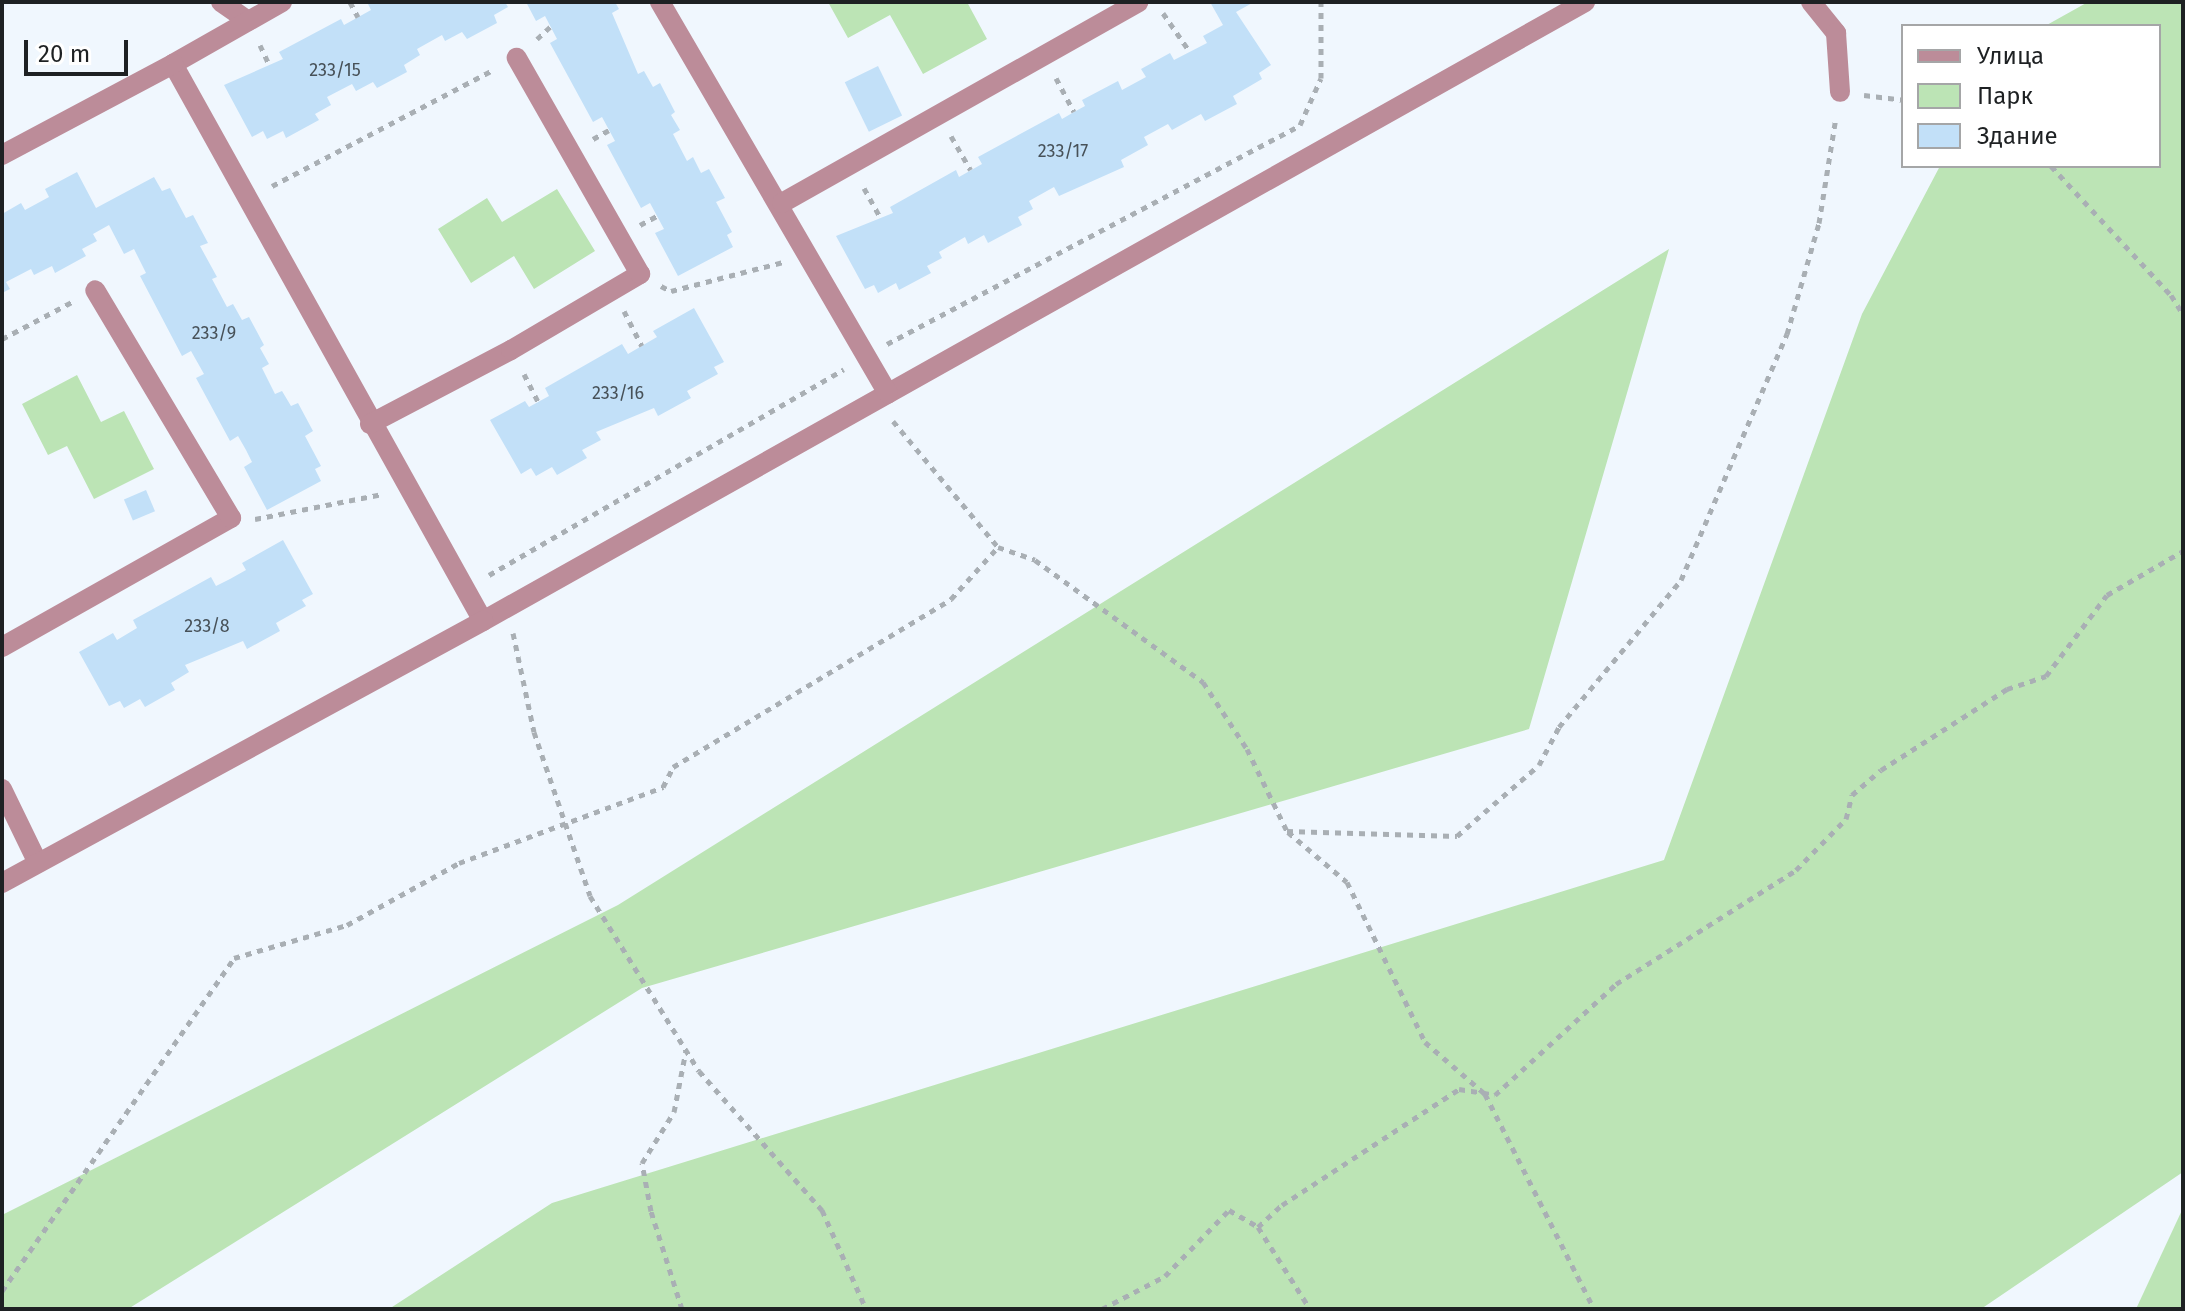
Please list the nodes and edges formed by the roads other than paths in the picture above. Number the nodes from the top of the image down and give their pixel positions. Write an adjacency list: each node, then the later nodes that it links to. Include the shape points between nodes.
1 (221, 2): 7 (lane)
2 (282, 2): 7 (lane)
3 (660, 2): 12 (lane)
4 (1138, 2): 12 (lane)
5 (1585, 2): 14 (lane)
6 (1811, 2): 10 (lane, via 1836,33)
7 (248, 21): 9 (lane)
8 (517, 58): 15 (lane, via 640,274)
9 (173, 64): 11 (lane); 15 (lane)
10 (1840, 92)
11 (2, 155)
12 (782, 203): 14 (lane, via 868,355)
13 (95, 290): 17 (lane, via 231,518)
14 (882, 396): 16 (lane)
15 (370, 424): 16 (lane)
16 (483, 621): 19 (lane)
17 (2, 647)
18 (2, 789): 19 (lane)
19 (38, 863): 20 (lane)
20 (2, 883)

